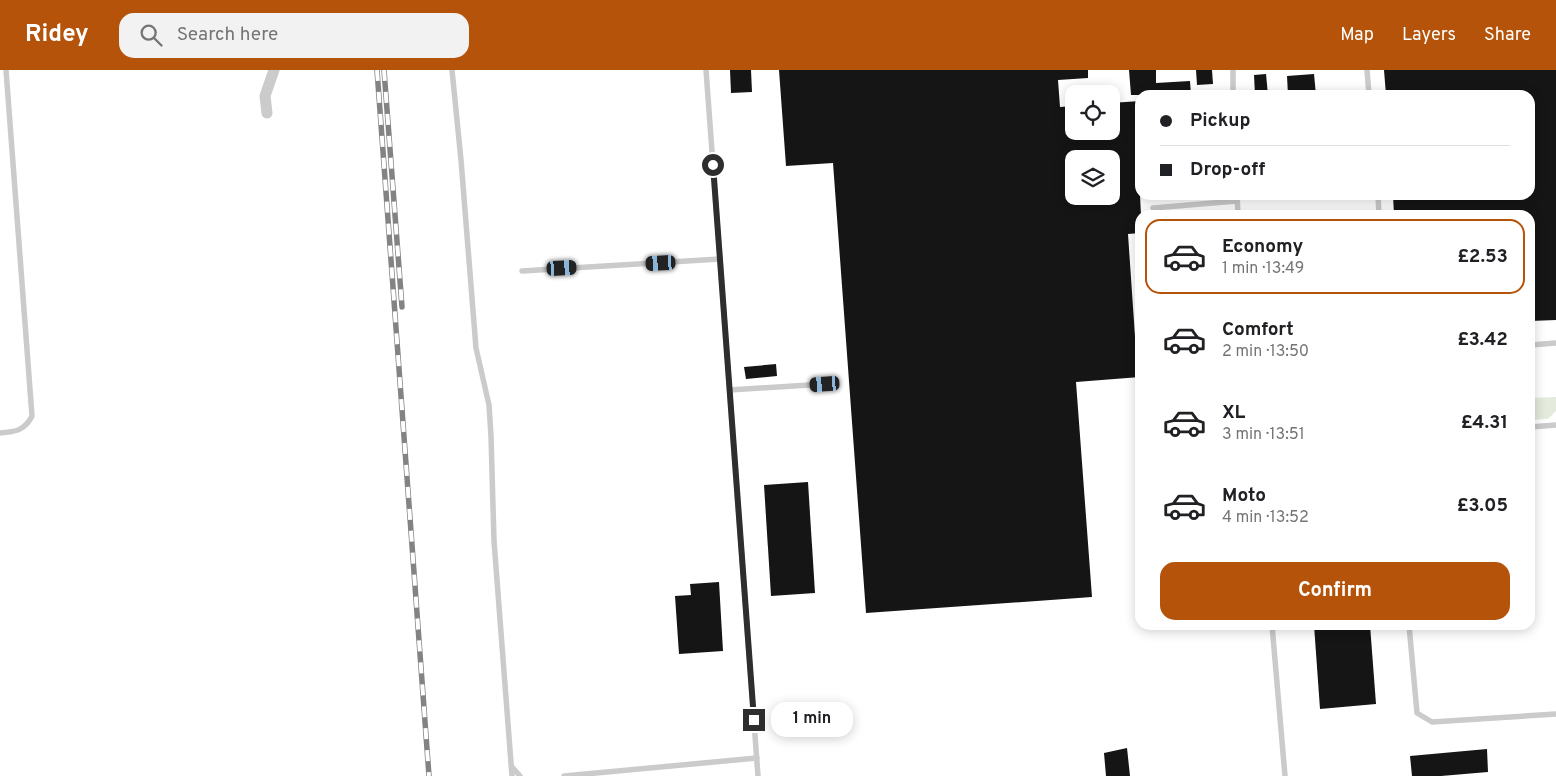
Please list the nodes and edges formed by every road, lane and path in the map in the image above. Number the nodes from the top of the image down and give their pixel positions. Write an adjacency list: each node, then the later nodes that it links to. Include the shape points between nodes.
1 (6, 70): 20 (lane, via 32,416 27,425 18,430)
2 (274, 70): 9 (street, via 265,96)
3 (452, 70): 25 (lane, via 476,348 489,405 494,541)
4 (706, 70): 12 (lane)
5 (1233, 70): 7 (lane)
6 (1367, 70): 8 (lane)
7 (1233, 90)
8 (1369, 90)
9 (267, 113)
10 (1220, 200): 11 (lane)
11 (1153, 208)
12 (720, 260): 13 (lane); 17 (lane)
13 (522, 271)
14 (1556, 343): 15 (lane)
15 (1535, 345)
16 (825, 384): 17 (lane)
17 (730, 390): 24 (lane)
18 (1556, 425): 19 (lane)
19 (1535, 427)
20 (0, 433)
21 (1272, 630): 30 (lane)
22 (1409, 630): 23 (lane, via 1417,714 1432,722)
23 (1556, 714)
24 (757, 758): 28 (lane); 29 (lane)
25 (511, 766): 26 (lane); 27 (lane)
26 (512, 776)
27 (520, 776)
28 (564, 776)
29 (758, 776)
30 (1285, 776)

